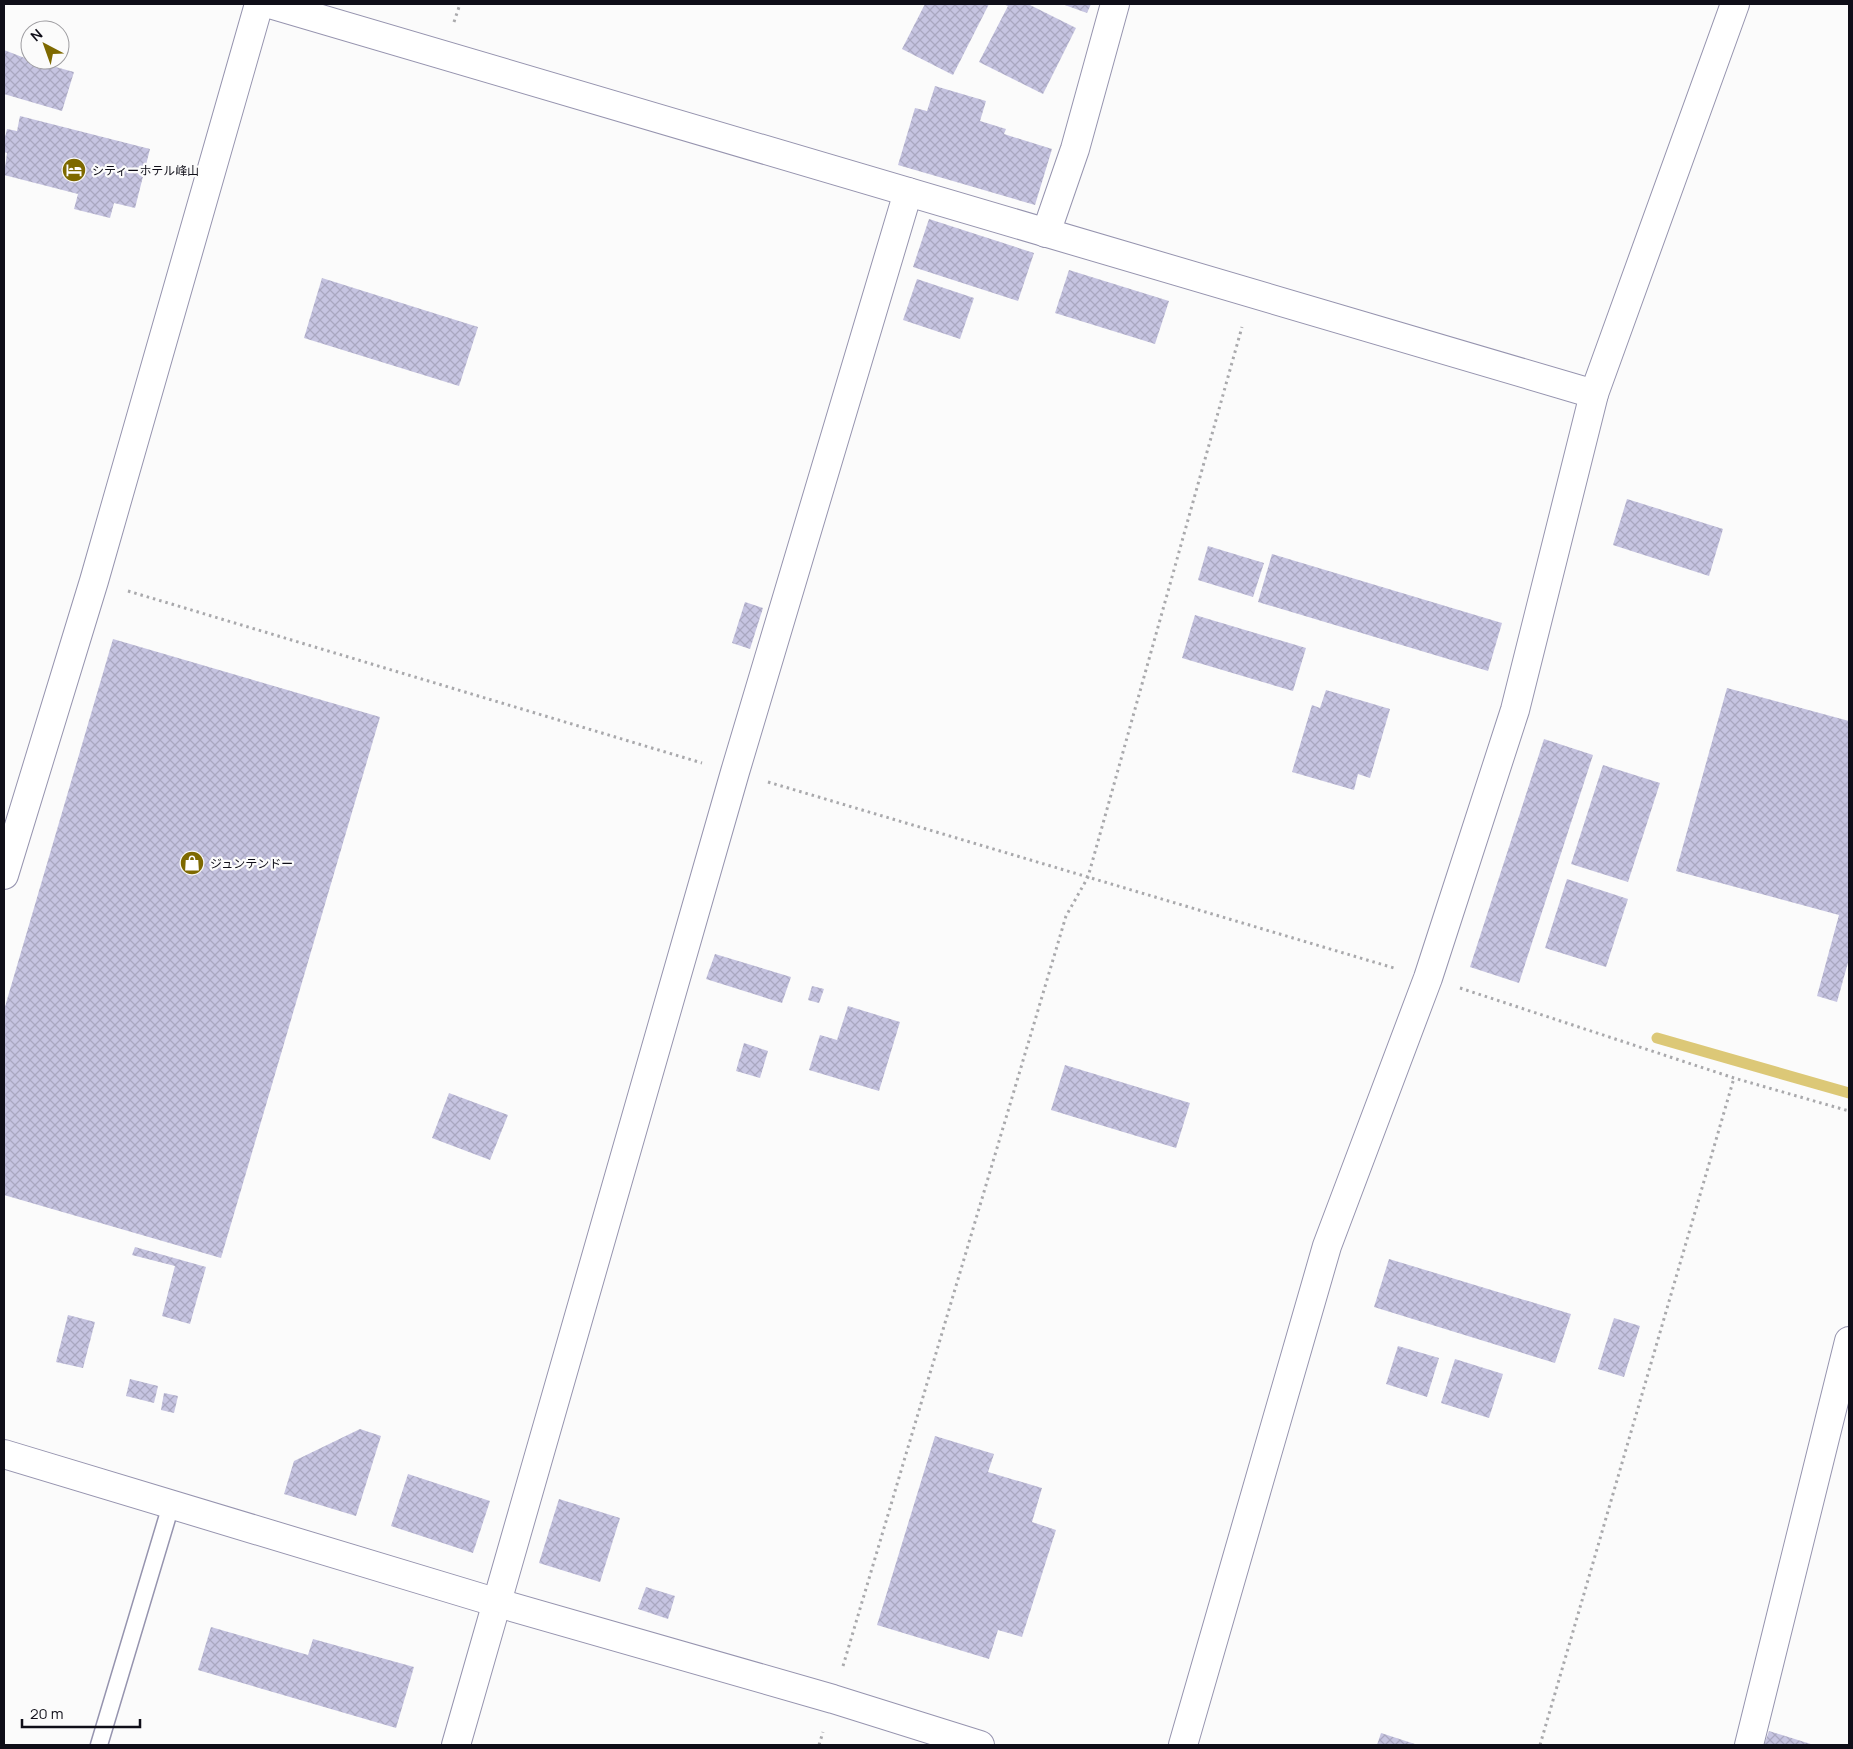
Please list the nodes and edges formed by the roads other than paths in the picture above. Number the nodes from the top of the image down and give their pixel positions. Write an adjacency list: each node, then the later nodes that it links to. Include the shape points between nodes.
1 (260, 4): 8 (street, via 94,581)
2 (270, 4): 5 (street)
3 (1115, 4): 6 (street, via 1075,149)
4 (1735, 4): 7 (street)
5 (908, 192): 6 (street); 12 (street, via 735,772)
6 (1046, 233): 7 (street)
7 (1594, 394): 16 (street, via 1515,710 1428,978 1327,1246)
8 (4, 875)
9 (1849, 1341): 17 (street)
10 (4, 1454): 11 (street)
11 (171, 1504): 12 (street); 13 (lane)
12 (498, 1603): 14 (street); 15 (street, via 833,1699)
13 (99, 1745)
14 (456, 1745)
15 (980, 1745)
16 (1183, 1745)
17 (1749, 1745)

